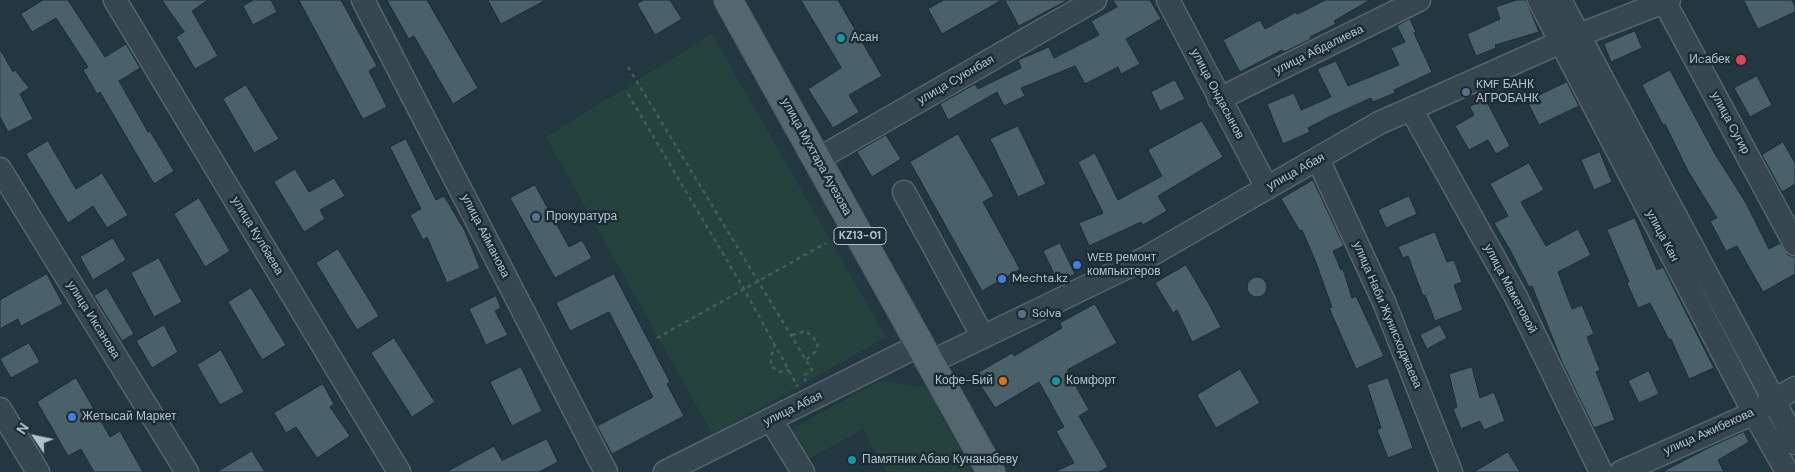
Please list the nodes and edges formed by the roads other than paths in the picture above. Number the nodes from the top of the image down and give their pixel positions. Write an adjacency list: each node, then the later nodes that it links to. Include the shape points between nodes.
1 (115, 0): 29 (street, улица Кулбаева)
2 (363, 0): 30 (street, улица Айманова)
3 (728, 0): 14 (main road, улица Мухтара Ауезова / KZ13-01)
4 (1095, 0): 14 (street, улица Суюнбая)
5 (1168, 0): 11 (street, улица Ондасынов)
6 (1419, 0): 11 (street, улица Абдалиева)
7 (1539, 0): 10 (street, улица Кан)
8 (1560, 0): 10 (street, улица Кан)
9 (1667, 1): 10 (street, улица Абая); 18 (street, улица Сугир)
10 (1570, 39): 12 (street, улица Абая); 22 (street, улица Кан); 23 (street, улица Кан)
11 (1219, 99): 16 (street, улица Ондасынов)
12 (1411, 109): 13 (street, улица Абая, via 1379,123); 35 (street, улица Маметовой)
13 (1318, 159): 16 (street, улица Абая); 34 (street, улица Наби Жунисходжаева, via 1384,302)
14 (818, 160): 20 (main road, улица Мухтара Ауезова / KZ13-01)
15 (0, 169): 28 (street, улица Иксанова)
16 (1267, 188): 19 (street, улица Абая, via 1144,259)
17 (904, 192): 19 (street)
18 (1795, 244)
19 (983, 337): 20 (street, улица Абая)
20 (926, 354): 24 (street, улица Абая, via 810,400); 33 (main road, улица Мухтара Ауезова / KZ13-01)
21 (1795, 388): 22 (street, улица Ажибекова)
22 (1774, 400): 23 (street, улица Ажибекова); 26 (street, улица Кан)
23 (1754, 413): 35 (street, улица Ажибекова); 36 (street, улица Кан)
24 (771, 420): 31 (street, улица Абая); 32 (street)
25 (4, 423): 27 (street)
26 (1795, 442)
27 (38, 472)
28 (187, 472)
29 (399, 472)
30 (606, 472)
31 (665, 472)
32 (803, 472)
33 (991, 472)
34 (1452, 472)
35 (1617, 472)
36 (1788, 472)

